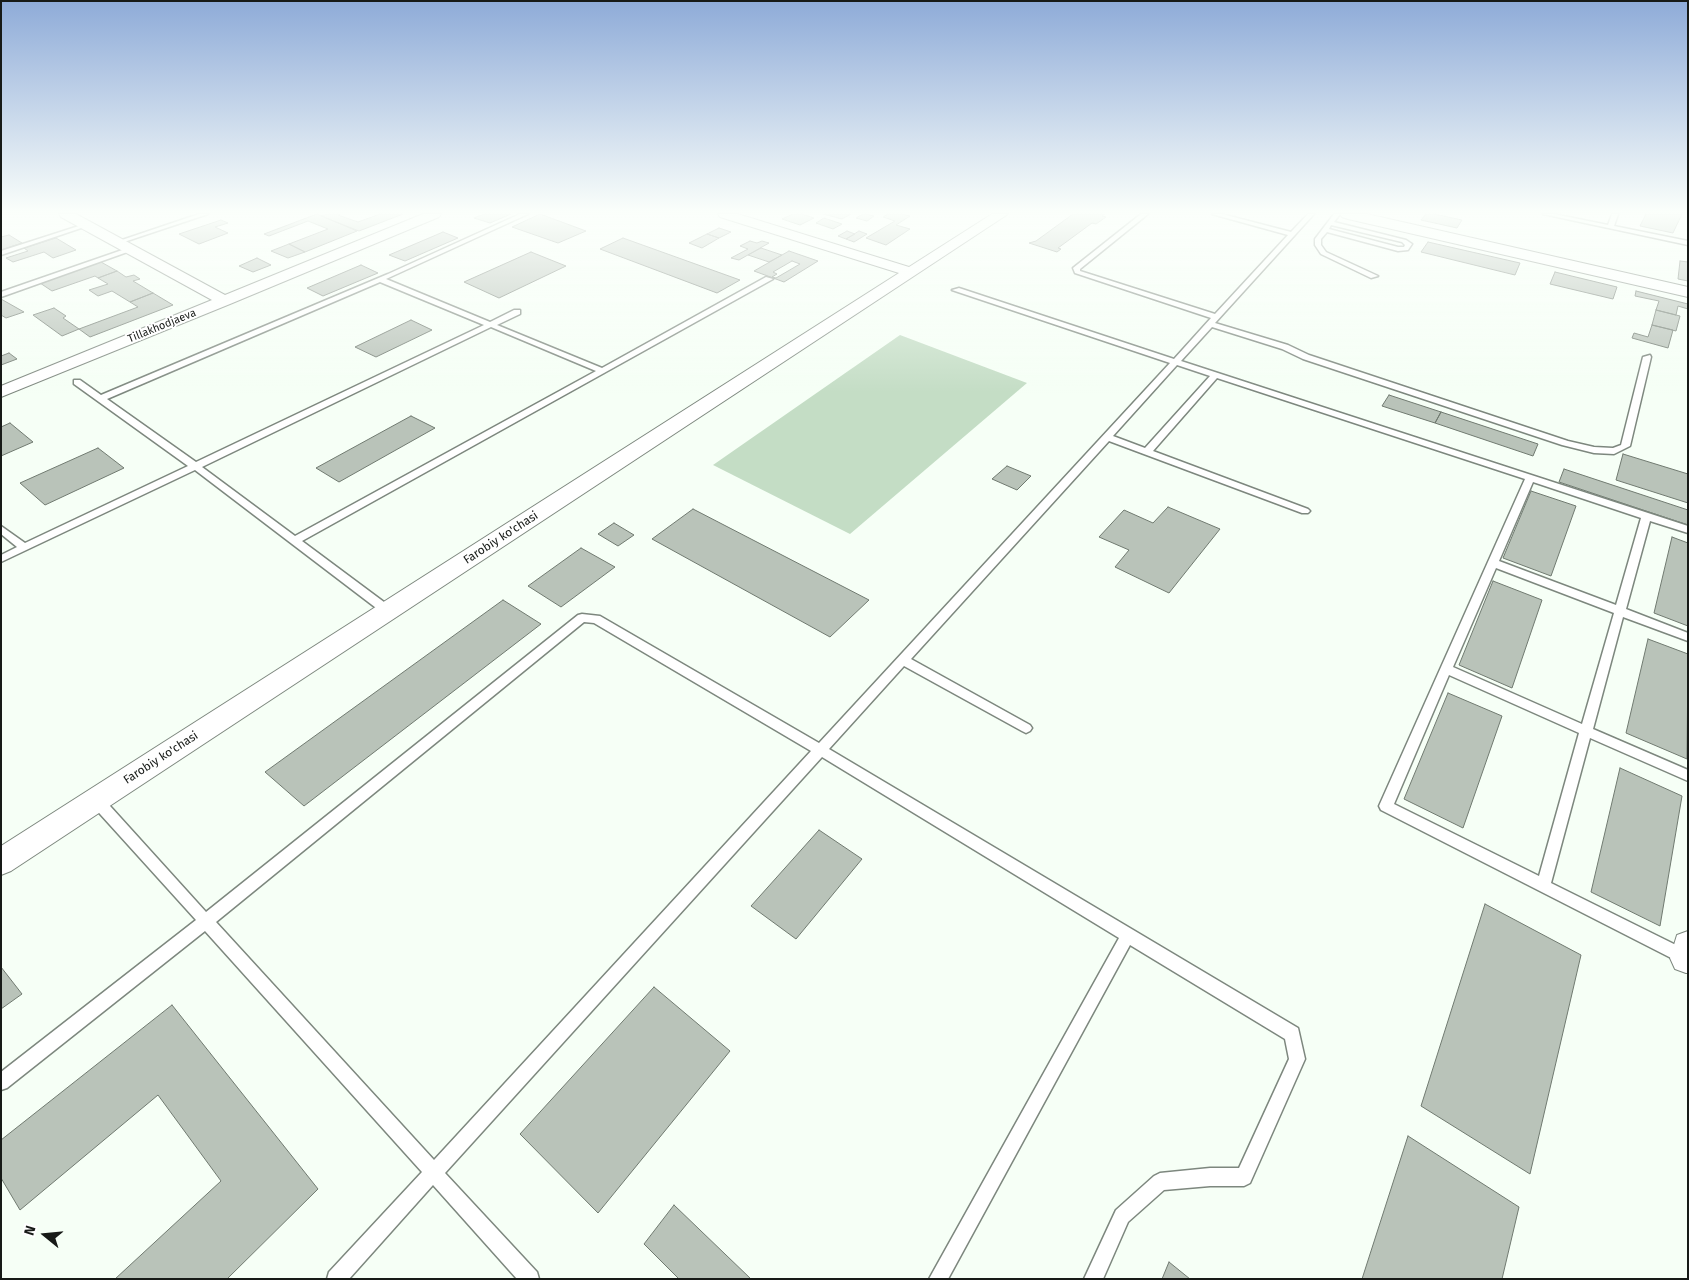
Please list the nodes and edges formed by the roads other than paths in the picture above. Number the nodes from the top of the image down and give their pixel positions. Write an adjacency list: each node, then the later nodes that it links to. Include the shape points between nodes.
1 (53, 274): 15 (lane)
2 (175, 274): 16 (street)
3 (291, 274): 16 (street, Tillakhodjaeva)
4 (392, 274): 11 (lane)
5 (908, 274): 39 (street, Farobiy ko'chasi)
6 (1081, 274): 18 (lane)
7 (1256, 274): 18 (lane)
8 (1369, 274): 10 (lane)
9 (1608, 274): 14 (main road)
10 (1374, 276)
11 (380, 279): 19 (lane); 26 (lane)
12 (769, 279): 22 (lane)
13 (956, 290): 21 (lane)
14 (1688, 292)
15 (1, 294)
16 (225, 301): 25 (street, Tillakhodjaeva)
17 (517, 312): 19 (lane)
18 (1213, 321): 20 (lane, via 1306,357 1594,450 1614,451 1626,446); 21 (lane)
19 (491, 325): 22 (lane); 29 (lane)
20 (1647, 357)
21 (1176, 362): 23 (lane); 27 (lane)
22 (603, 371): 35 (lane)
23 (1215, 375): 28 (lane); 30 (lane)
24 (77, 382): 26 (lane)
25 (1, 392)
26 (100, 399): 29 (lane)
27 (1106, 437): 28 (lane); 42 (lane)
28 (1147, 452): 31 (lane)
29 (195, 466): 35 (lane); 36 (lane)
30 (1530, 478): 32 (lane); 38 (lane)
31 (1305, 512)
32 (1646, 516): 34 (lane); 40 (lane)
33 (1, 529): 36 (lane)
34 (1688, 530)
35 (295, 541): 39 (lane)
36 (24, 548): 37 (lane)
37 (1, 559)
38 (1493, 563): 40 (lane); 43 (lane)
39 (388, 611): 48 (street, Farobiy ko'chasi)
40 (1619, 611): 41 (lane); 45 (lane)
41 (1688, 637)
42 (902, 660): 44 (lane); 46 (lane)
43 (1446, 669): 45 (lane); 50 (lane, via 1386,806)
44 (1026, 728)
45 (1586, 731): 47 (lane); 50 (lane)
46 (820, 750): 51 (lane, via 596,619 582,618); 52 (lane); 55 (lane)
47 (1688, 776)
48 (96, 800): 49 (street, Farobiy ko'chasi); 51 (lane)
49 (1, 862)
50 (1543, 886): 53 (lane)
51 (206, 921): 54 (lane); 55 (lane)
52 (1128, 935): 58 (lane); 59 (lane, via 1292,1034 1297,1059 1244,1178 1210,1177 1160,1182 1122,1216)
53 (1687, 954)
54 (1, 1082)
55 (433, 1173): 56 (lane); 57 (lane)
56 (336, 1279)
57 (530, 1279)
58 (938, 1279)
59 (1093, 1279)

